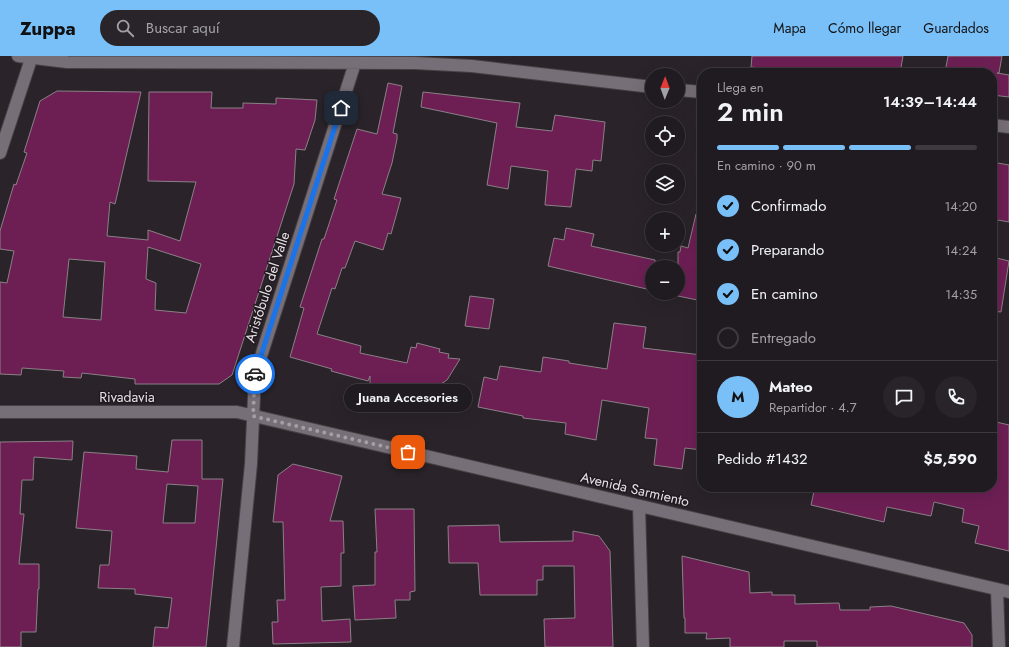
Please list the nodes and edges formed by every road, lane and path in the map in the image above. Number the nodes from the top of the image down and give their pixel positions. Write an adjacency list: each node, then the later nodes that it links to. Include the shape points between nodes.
1 (18, 56): 2 (street)
2 (31, 57): 3 (street, via 67,62); 9 (street)
3 (356, 63): 4 (street, via 472,66); 11 (street, Aristóbulo del Valle, via 255,375)
4 (645, 86)
5 (685, 91): 6 (street)
6 (697, 92)
7 (997, 126): 8 (street)
8 (1009, 127)
9 (0, 153)
10 (0, 412): 11 (street, Rivadavia, via 237,412)
11 (253, 416): 12 (street, Avenida Sarmiento); 14 (street, Aristóbulo del Valle, via 251,464)
12 (639, 506): 13 (street, Avenida Sarmiento); 15 (street)
13 (1003, 591): 16 (street)
14 (233, 647)
15 (643, 647)
16 (999, 647)

